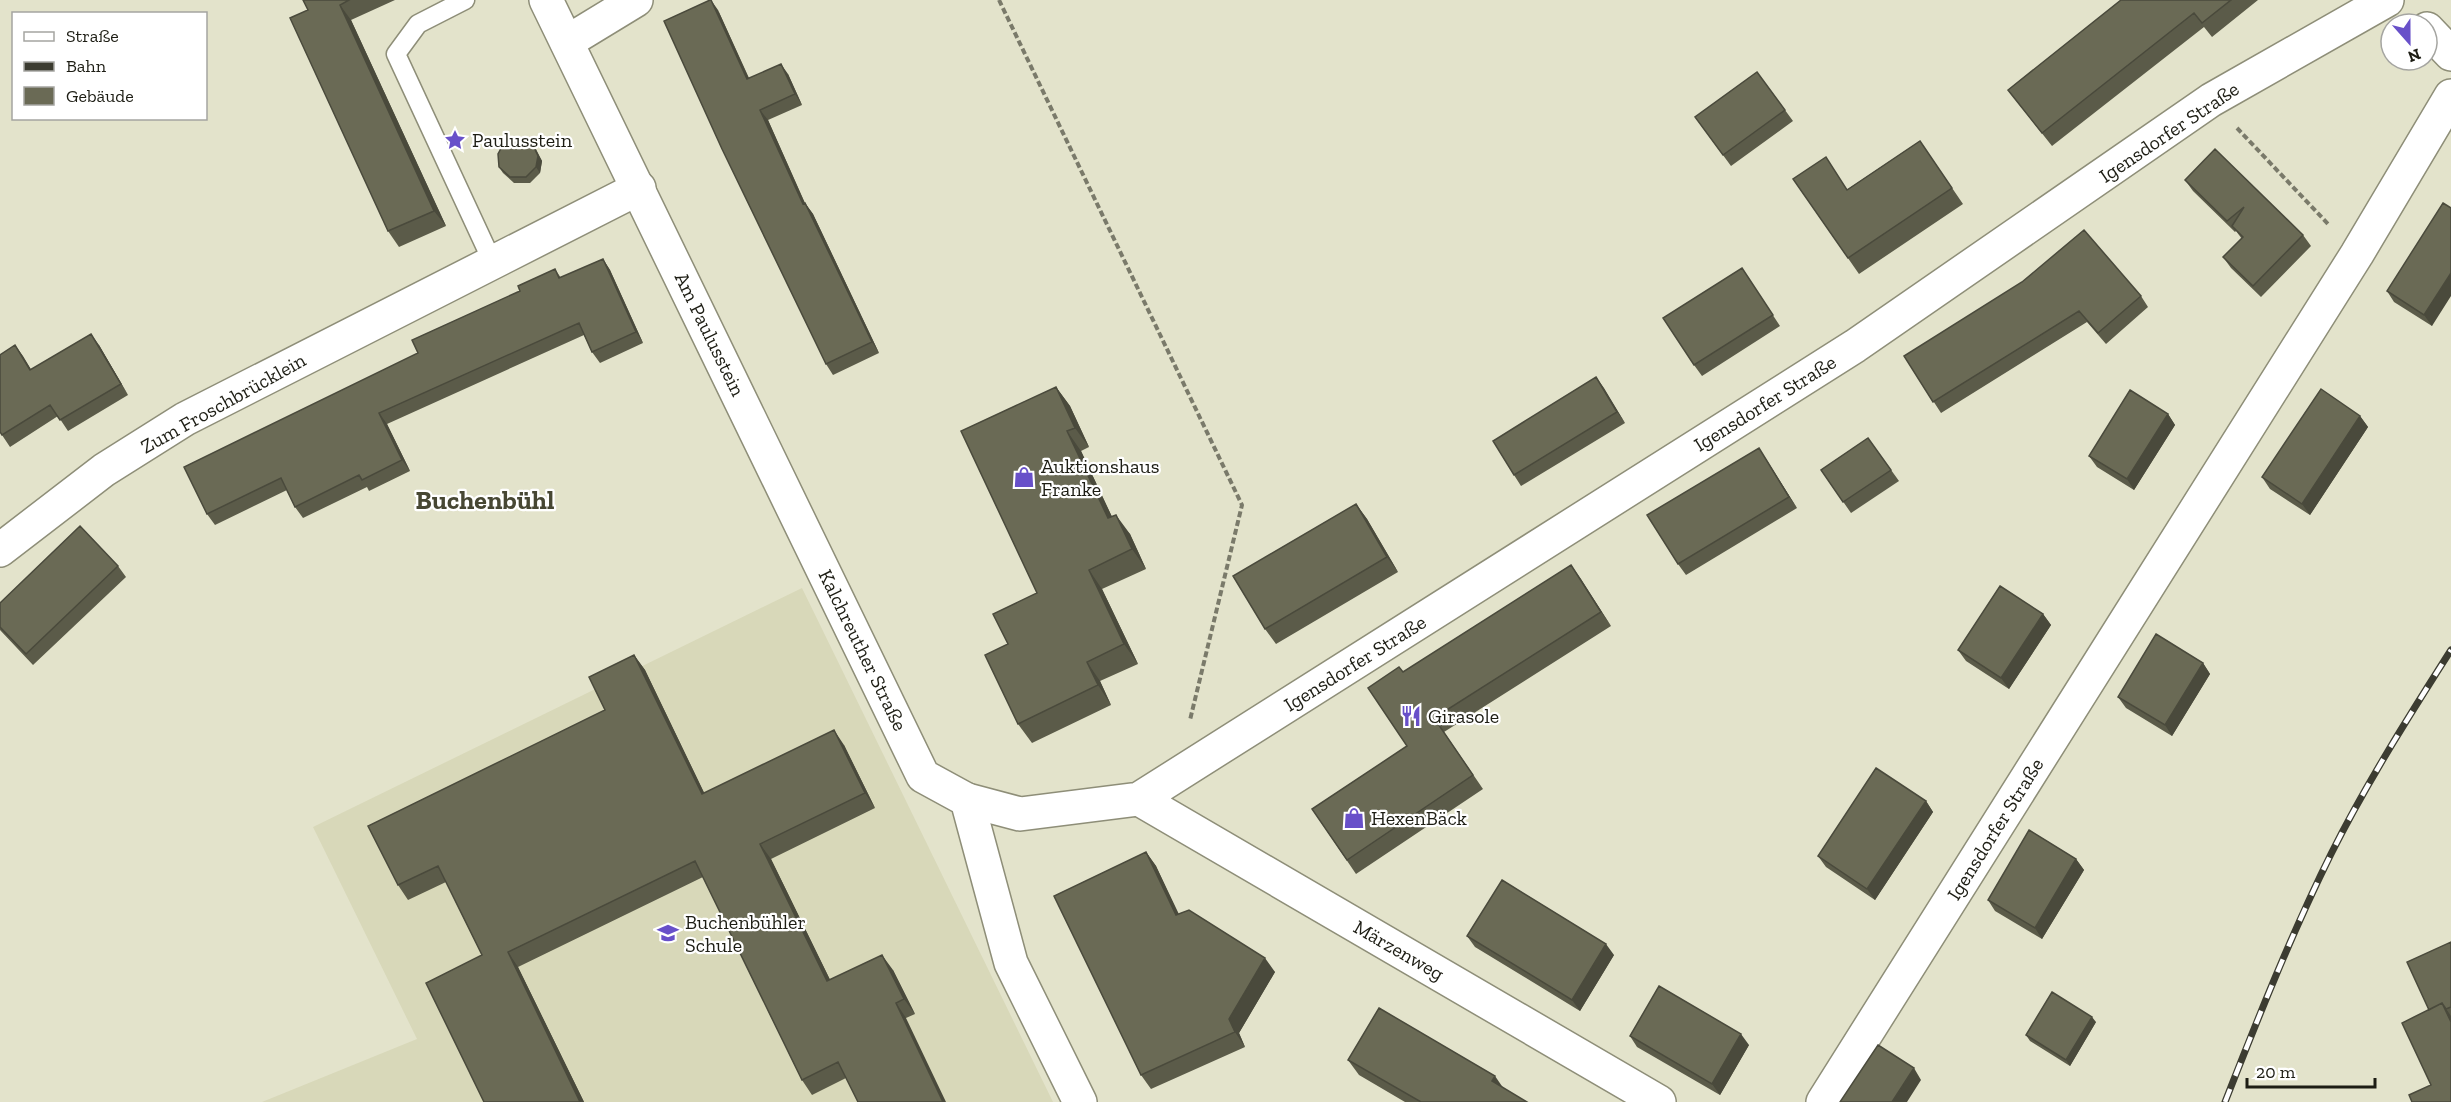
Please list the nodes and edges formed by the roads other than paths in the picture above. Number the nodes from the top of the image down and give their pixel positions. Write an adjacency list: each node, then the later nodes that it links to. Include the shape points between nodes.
1 (465, 0): 12 (lane, via 418,24 396,54)
2 (546, 0): 7 (street, Am Paulusstein)
3 (636, 0): 7 (street)
4 (2387, 0): 15 (street, Igensdorfer Straße, via 2211,100 1855,346)
5 (2399, 0): 6 (street)
6 (2410, 12)
7 (567, 42): 11 (street, Am Paulusstein)
8 (2439, 42): 9 (street)
9 (2451, 54)
10 (2451, 96): 19 (street, Igensdorfer Straße, via 2357,254)
11 (639, 188): 12 (street); 13 (street, Am Paulusstein)
12 (493, 263): 14 (street, Zum Froschbrücklein, via 185,418 104,470)
13 (781, 479): 16 (street, Kalchreuther Straße, via 923,776)
14 (0, 550)
15 (1139, 799): 16 (street, Kalchreuther Straße, via 1020,814); 18 (street, Märzenweg)
16 (967, 800): 17 (street, via 1011,963)
17 (1080, 1102)
18 (1659, 1102)
19 (1823, 1102)

